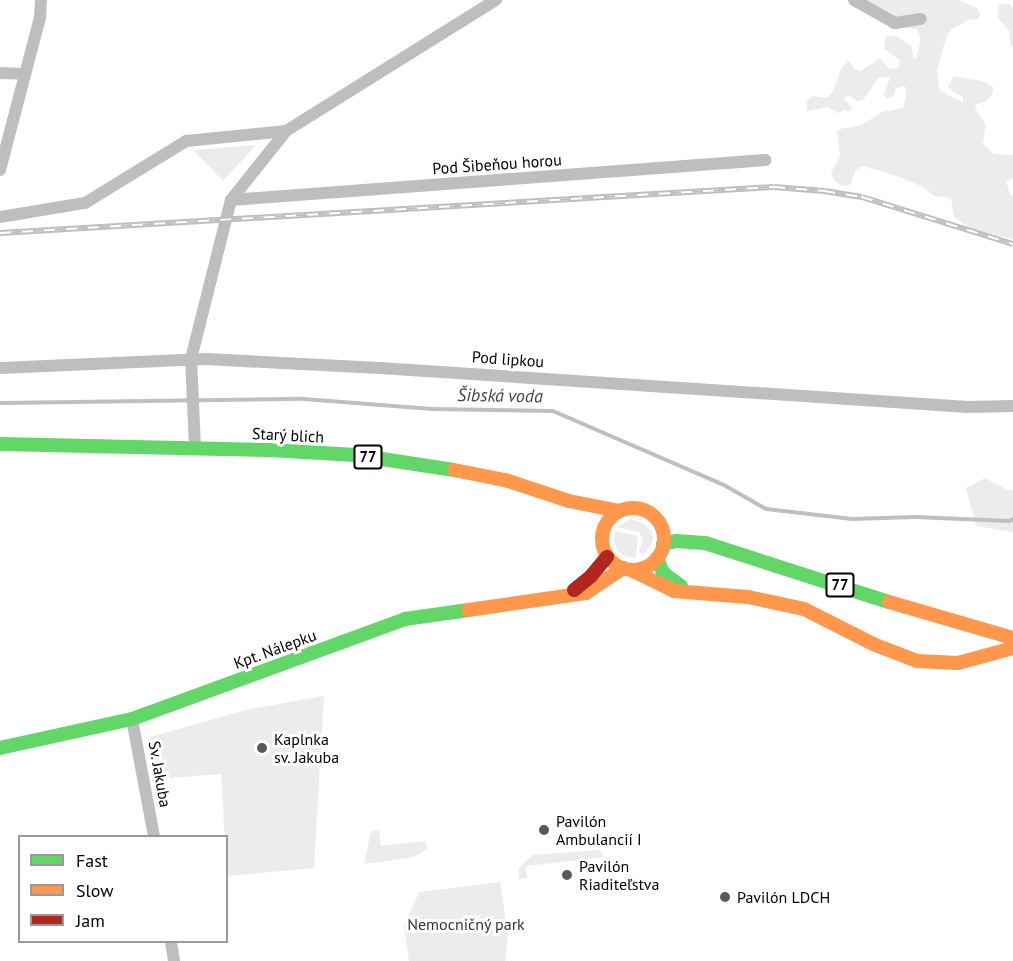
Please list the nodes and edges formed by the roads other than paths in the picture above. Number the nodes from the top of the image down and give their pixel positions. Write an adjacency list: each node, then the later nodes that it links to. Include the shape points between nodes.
1 (41, 0): 6 (street)
2 (496, 0): 7 (street)
3 (854, 0): 4 (street, via 895,23)
4 (921, 19)
5 (0, 73): 6 (street)
6 (25, 74): 9 (street)
7 (286, 130): 10 (street); 11 (street, via 186,141 85,203)
8 (766, 160): 10 (street, Pod Šibeňou horou)
9 (0, 170)
10 (231, 200): 12 (street)
11 (0, 217)
12 (191, 360): 13 (street, Pod lipkou); 14 (street, Pod lipkou, via 380,368 968,407); 16 (street)
13 (0, 369)
14 (1013, 406)
15 (0, 444): 16 (main road, Starý blich / 77)
16 (195, 447): 17 (main road, Starý blich / 77, via 356,455 422,464 505,480)
17 (569, 501): 18 (main road, Starý blich / 77); 20 (main road, Starý blich / 77)
18 (620, 511): 19 (main road, 77, via 646,511); 20 (main road, via 612,516)
19 (659, 523): 21 (main road, 77, via 689,532); 22 (main road)
20 (602, 534): 23 (main road)
21 (705, 543): 22 (main road, 77); 28 (main road, 77)
22 (663, 544): 24 (main road)
23 (608, 557): 25 (main road); 27 (main road)
24 (657, 558): 25 (main road, via 649,565); 26 (main road, via 658,566 673,582)
25 (627, 569): 26 (main road, via 666,588); 27 (main road, Kpt. Nálepku, via 586,593)
26 (693, 592): 29 (main road, via 748,597 804,609 917,661 958,663)
27 (565, 597): 30 (main road, Kpt. Nálepku, via 405,619)
28 (1013, 638)
29 (1013, 648)
30 (132, 718): 31 (main road, Kpt. Nálepku); 32 (street, Sv. Jakuba)
31 (0, 748)
32 (154, 835)
33 (171, 943): 34 (street)
34 (174, 961)

